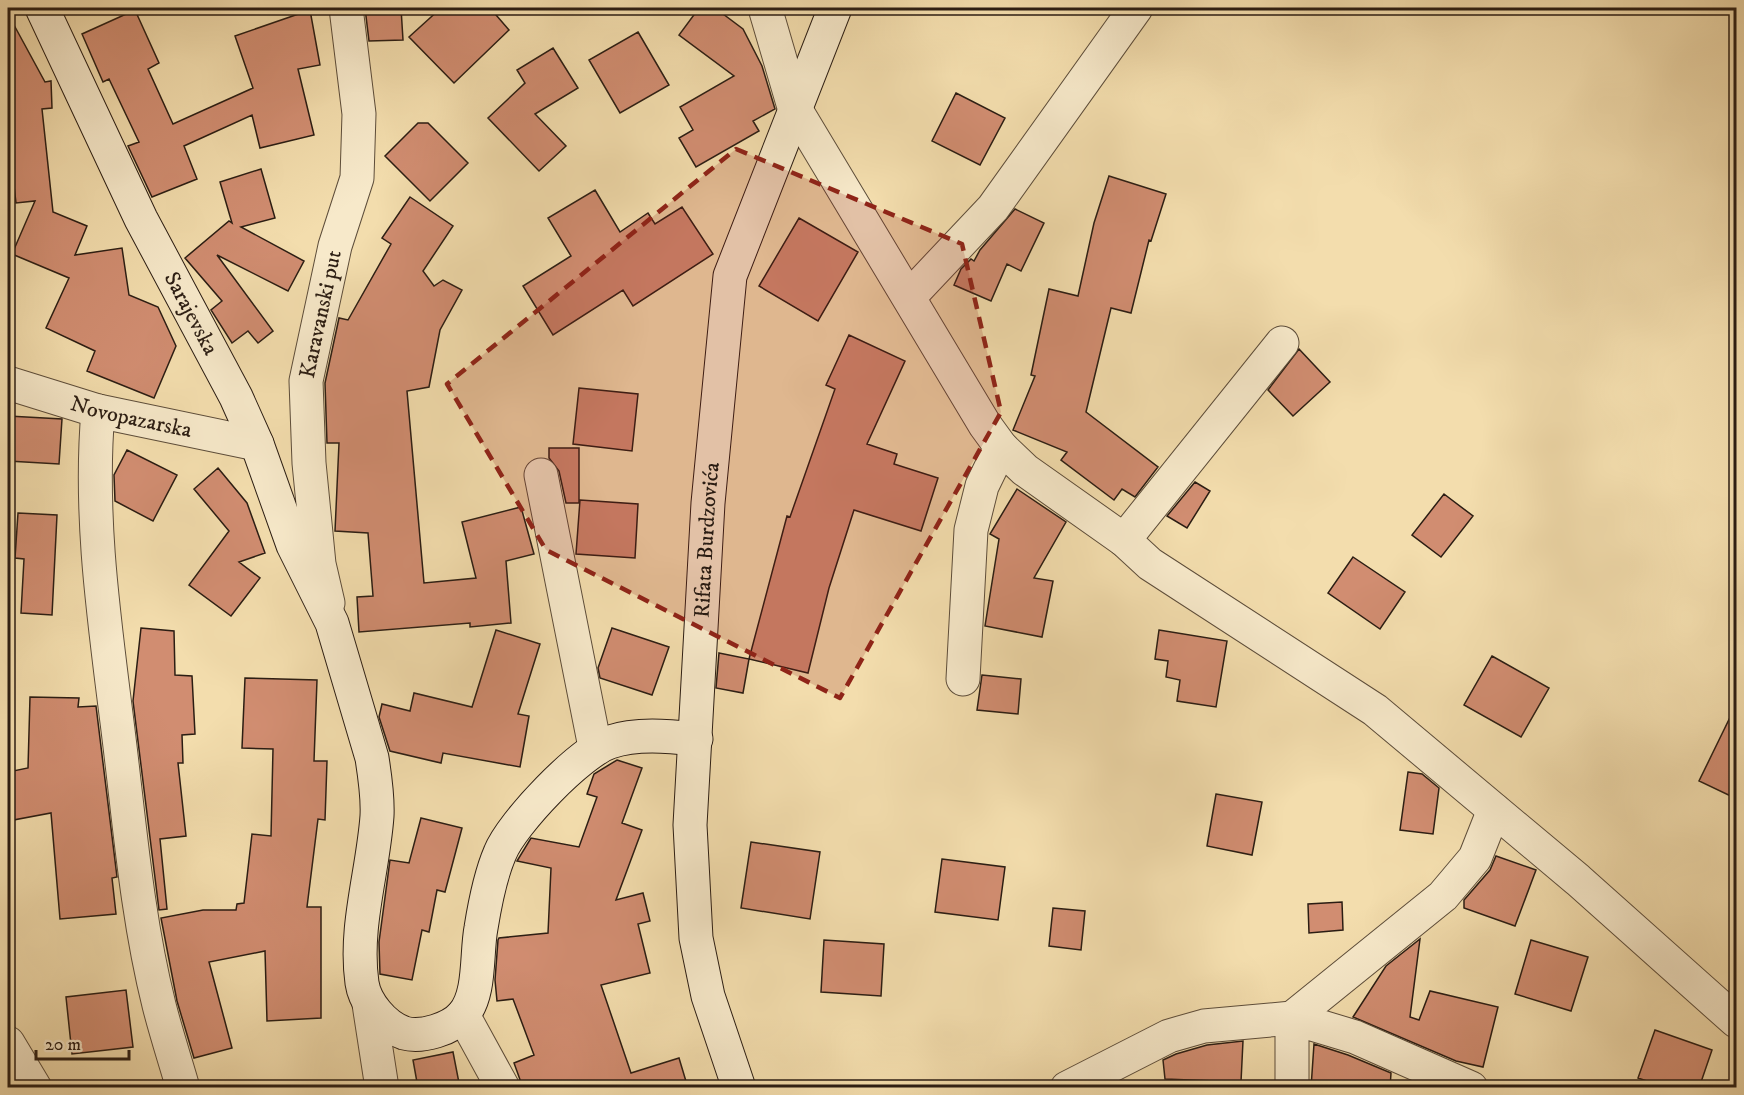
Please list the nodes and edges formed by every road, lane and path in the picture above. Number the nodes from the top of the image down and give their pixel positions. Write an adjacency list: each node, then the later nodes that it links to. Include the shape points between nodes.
1 (42, 8): 11 (street, Sarajevska, via 141,219)
2 (346, 8): 15 (street, Karavanski put, via 359,114 357,178 335,246 306,381 309,463 320,564)
3 (765, 8): 6 (street)
4 (835, 8): 6 (street, Rifata Burdzovića)
5 (1136, 8): 7 (street, via 993,208)
6 (794, 107): 7 (street); 17 (street, Rifata Burdzovića, via 730,276 708,503)
7 (910, 296): 12 (street)
8 (1282, 344): 14 (street)
9 (8, 383): 10 (street, Novopazarska)
10 (98, 411): 11 (street, Novopazarska); 26 (street, via 93,463 97,555 128,811 155,984)
11 (257, 444): 15 (street, Sarajevska, via 293,545)
12 (1001, 447): 14 (street, via 1025,470); 16 (street, via 982,486 970,530)
13 (541, 475): 18 (street)
14 (1124, 540): 19 (street, via 1150,564 1375,710)
15 (332, 623): 20 (street, via 375,778 377,816 360,956 362,986)
16 (963, 679)
17 (696, 739): 18 (street, via 637,737); 29 (street, Rifata Burdzovića, via 690,825 696,938 708,996)
18 (595, 747): 21 (street, via 534,807 500,851 486,898 473,996)
19 (1494, 810): 22 (street, via 1474,858 1443,896); 23 (street)
20 (369, 1004): 21 (street, via 384,1020 404,1032 424,1034 449,1026); 27 (street)
21 (464, 1015): 28 (street)
22 (1292, 1018): 30 (street, via 1204,1026 1169,1036); 31 (street); 32 (street, via 1355,1037)
23 (1737, 1021)
24 (8, 1044): 25 (street)
25 (35, 1088)
26 (183, 1088)
27 (382, 1088)
28 (503, 1088)
29 (739, 1088)
30 (1067, 1088)
31 (1292, 1088)
32 (1471, 1088)

